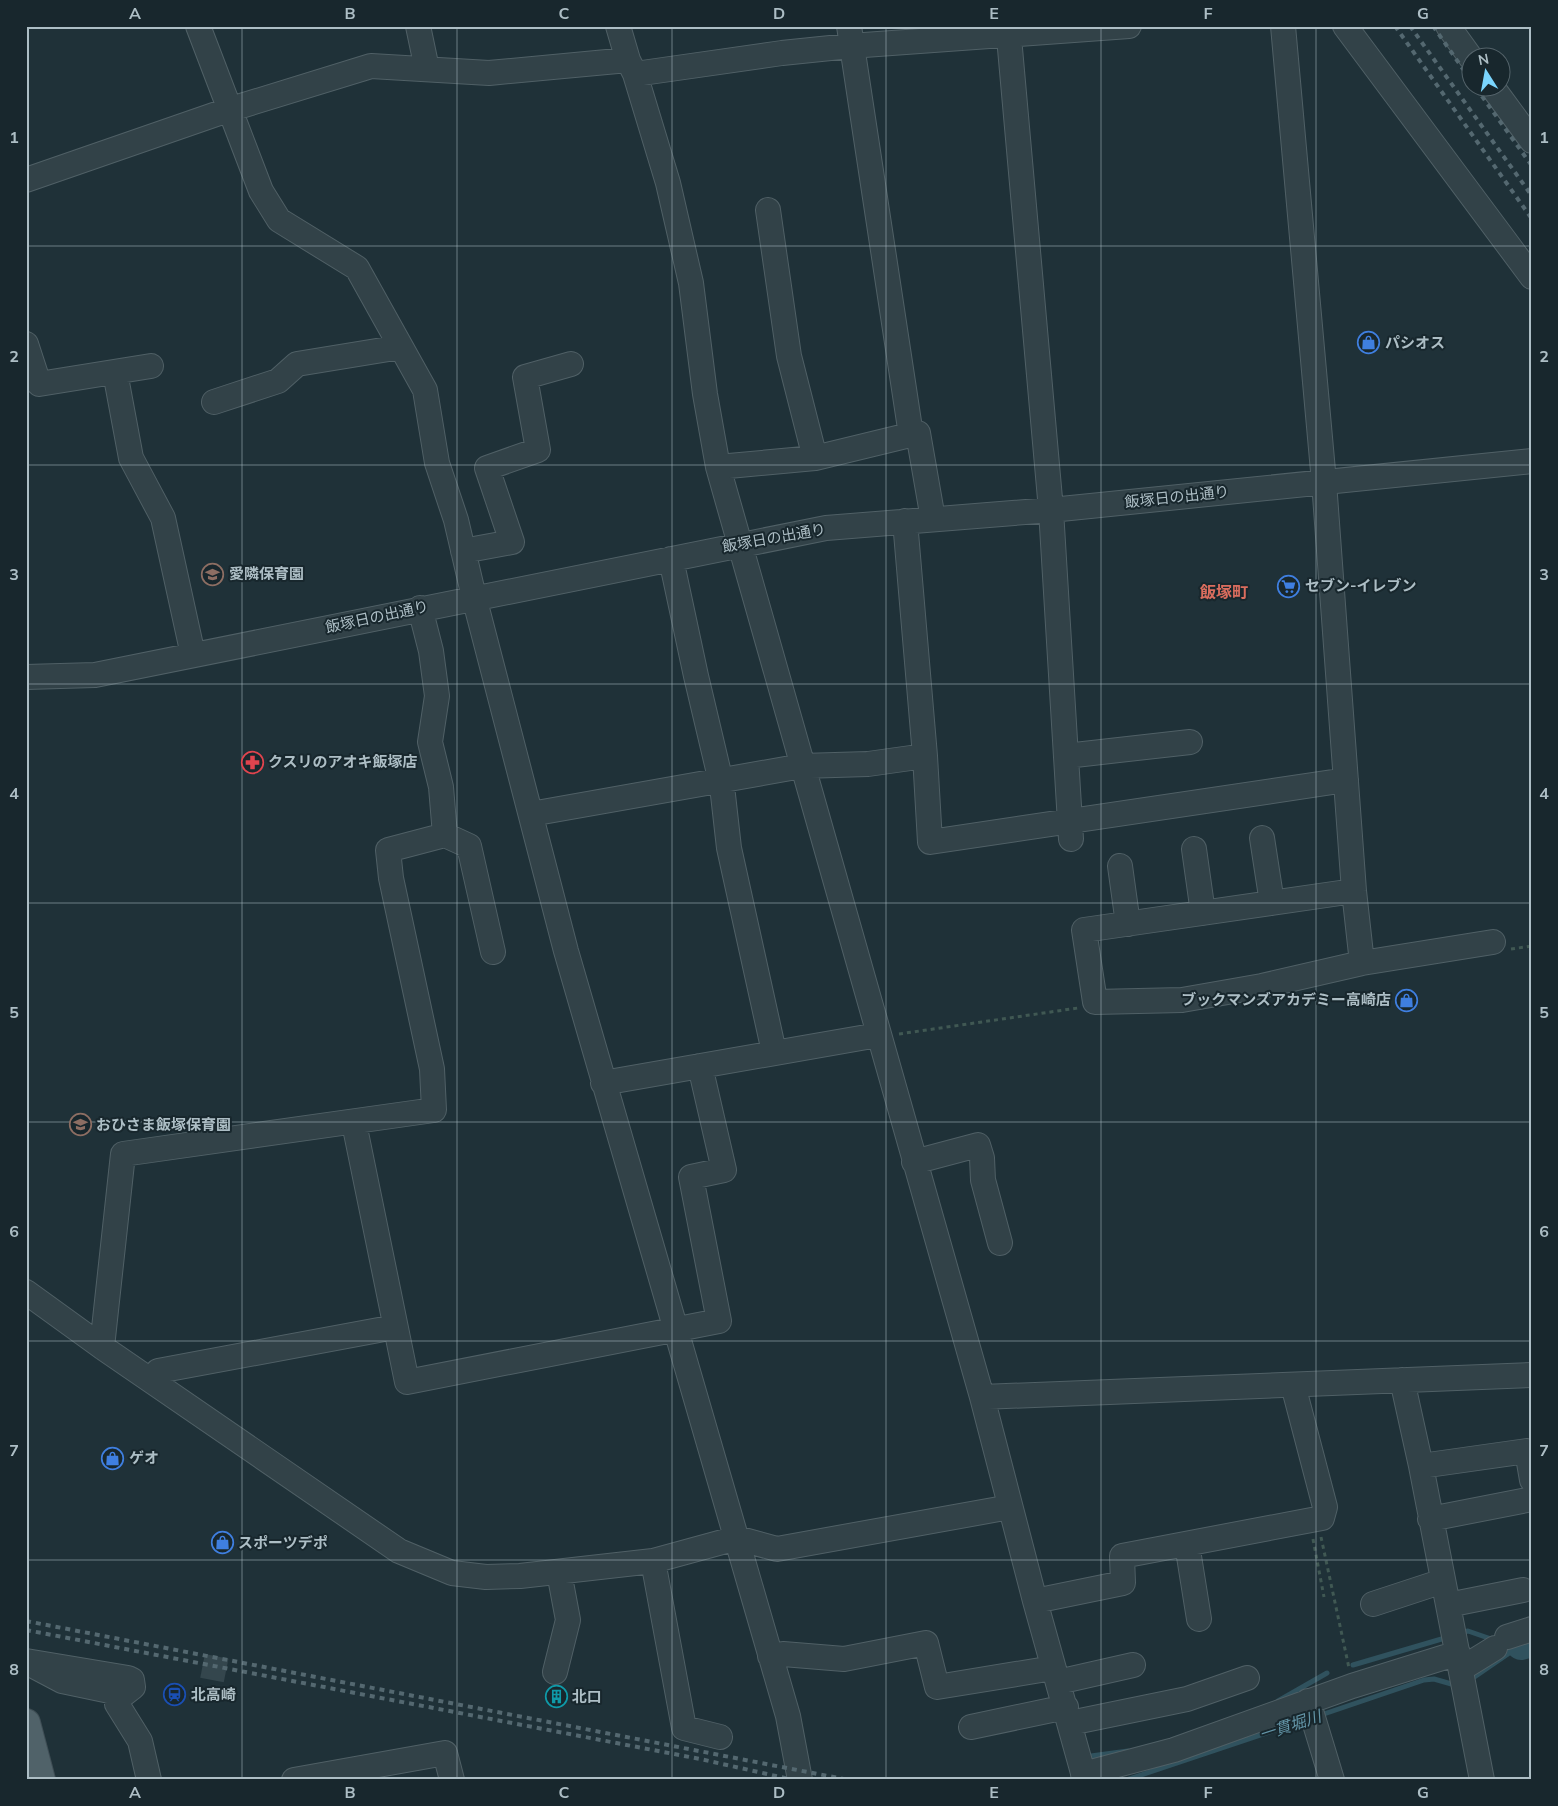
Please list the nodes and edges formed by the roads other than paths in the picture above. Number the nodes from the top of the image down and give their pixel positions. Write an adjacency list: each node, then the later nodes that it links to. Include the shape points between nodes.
1 (198, 26): 14 (street)
2 (418, 26): 12 (street)
3 (618, 26): 11 (street)
4 (1129, 26): 8 (street)
5 (1283, 26): 29 (street)
6 (1345, 26): 18 (street)
7 (1448, 26): 10 (street)
8 (1008, 31): 9 (street); 30 (street)
9 (849, 36): 11 (street, via 782,53); 25 (street)
10 (1464, 48)
11 (632, 67): 12 (street, via 489,73); 28 (street, via 668,183 691,283)
12 (427, 69): 14 (street, via 371,66)
13 (1500, 98): 15 (street)
14 (228, 110): 16 (street); 20 (street, via 260,191 279,220 357,268)
15 (1532, 141)
16 (26, 180)
17 (768, 210): 26 (street, via 789,356)
18 (1532, 277)
19 (26, 344): 23 (street, via 39,384)
20 (401, 347): 24 (street, via 297,364 278,381); 34 (street, via 425,390 437,463)
21 (571, 364): 34 (street, via 525,377 538,450 487,468 512,542)
22 (151, 366): 23 (street)
23 (115, 372): 38 (street, via 132,458 163,518)
24 (214, 402)
25 (911, 435): 26 (street); 31 (street, via 918,433)
26 (815, 458): 28 (street)
27 (1532, 461): 29 (street, 飯塚日の出通り)
28 (718, 467): 33 (street)
29 (1324, 482): 30 (street, 飯塚日の出通り); 45 (street)
30 (1051, 510): 31 (street, 飯塚日の出通り); 42 (street)
31 (933, 519): 32 (street, 飯塚日の出通り)
32 (905, 521): 33 (street, 飯塚日の出通り, via 826,528); 41 (street)
33 (739, 544): 35 (street, 飯塚日の出通り); 43 (street)
34 (463, 551): 36 (street)
35 (671, 559): 36 (street, 飯塚日の出通り); 44 (street)
36 (474, 597): 37 (street, 飯塚日の出通り); 46 (street)
37 (420, 608): 38 (street, 飯塚日の出通り); 48 (street, via 431,650 437,696 430,742 440,787)
38 (193, 655): 39 (street, 飯塚日の出通り, via 95,675)
39 (26, 677)
40 (1190, 742): 42 (street)
41 (925, 756): 43 (street, via 868,764); 47 (street, via 930,842)
42 (1066, 756): 47 (street)
43 (802, 766): 44 (street); 59 (street)
44 (721, 780): 46 (street); 60 (street, via 728,848)
45 (1346, 780): 47 (street); 52 (street)
46 (531, 814): 62 (street)
47 (1070, 830)
48 (445, 836): 57 (street, via 468,846); 63 (street, via 388,850 391,878 432,1069 434,1110)
49 (1262, 838): 53 (street)
50 (1194, 849): 54 (street)
51 (1120, 866): 55 (street)
52 (1354, 891): 53 (street); 58 (street)
53 (1272, 903): 54 (street)
54 (1202, 913): 55 (street)
55 (1128, 924): 58 (street, via 1084,930 1095,1002 1182,1000)
56 (1493, 942): 58 (street)
57 (493, 952)
58 (1362, 963)
59 (878, 1035): 60 (street); 64 (street)
60 (774, 1052): 61 (street)
61 (700, 1066): 62 (street); 68 (street, via 724,1170 691,1177 719,1321)
62 (604, 1083): 68 (street)
63 (354, 1123): 67 (street); 69 (street, via 122,1154)
64 (914, 1162): 65 (street, via 978,1145 983,1180); 74 (street)
65 (1000, 1243)
66 (26, 1292): 69 (street)
67 (396, 1327): 68 (street, via 407,1382); 71 (street, via 158,1371)
68 (675, 1330): 80 (street)
69 (102, 1347): 71 (street)
70 (1532, 1375): 72 (street)
71 (151, 1380): 83 (street, via 408,1555 452,1573 486,1577)
72 (1402, 1380): 73 (street); 75 (street)
73 (1293, 1385): 74 (street); 81 (street, via 1325,1507 1315,1519)
74 (982, 1397): 78 (street)
75 (1421, 1466): 76 (street, via 1527,1451); 79 (street)
76 (1532, 1480)
77 (1532, 1499): 79 (street)
78 (1010, 1507): 80 (street, via 777,1549); 86 (street)
79 (1430, 1519): 84 (street)
80 (737, 1538): 82 (street); 91 (street)
81 (1187, 1544): 86 (street, via 1122,1556 1123,1583); 89 (street)
82 (653, 1560): 83 (street); 102 (street, via 684,1728)
83 (558, 1572): 94 (street, via 568,1620)
84 (1443, 1581): 87 (street); 88 (street)
85 (1523, 1590): 88 (street)
86 (1035, 1601): 95 (street)
87 (1374, 1604)
88 (1448, 1605): 92 (street)
89 (1200, 1619)
90 (1532, 1629): 92 (street)
91 (770, 1656): 95 (street, via 783,1654 844,1659 926,1643 938,1688); 108 (street, via 788,1716)
92 (1459, 1661): 98 (street, via 1352,1686); 110 (street)
93 (1133, 1664): 95 (street)
94 (555, 1672)
95 (1055, 1675): 99 (street)
96 (1247, 1678): 99 (street, via 1187,1699)
97 (117, 1704): 105 (street, via 140,1741)
98 (1307, 1710): 103 (street); 109 (street)
99 (1068, 1715): 101 (street); 103 (street)
100 (26, 1723): 104 (main road)
101 (971, 1727)
102 (720, 1737)
103 (1084, 1777)
104 (41, 1780)
105 (149, 1780)
106 (294, 1780): 107 (street, via 445,1753)
107 (452, 1780)
108 (800, 1780)
109 (1332, 1780)
110 (1482, 1780)

